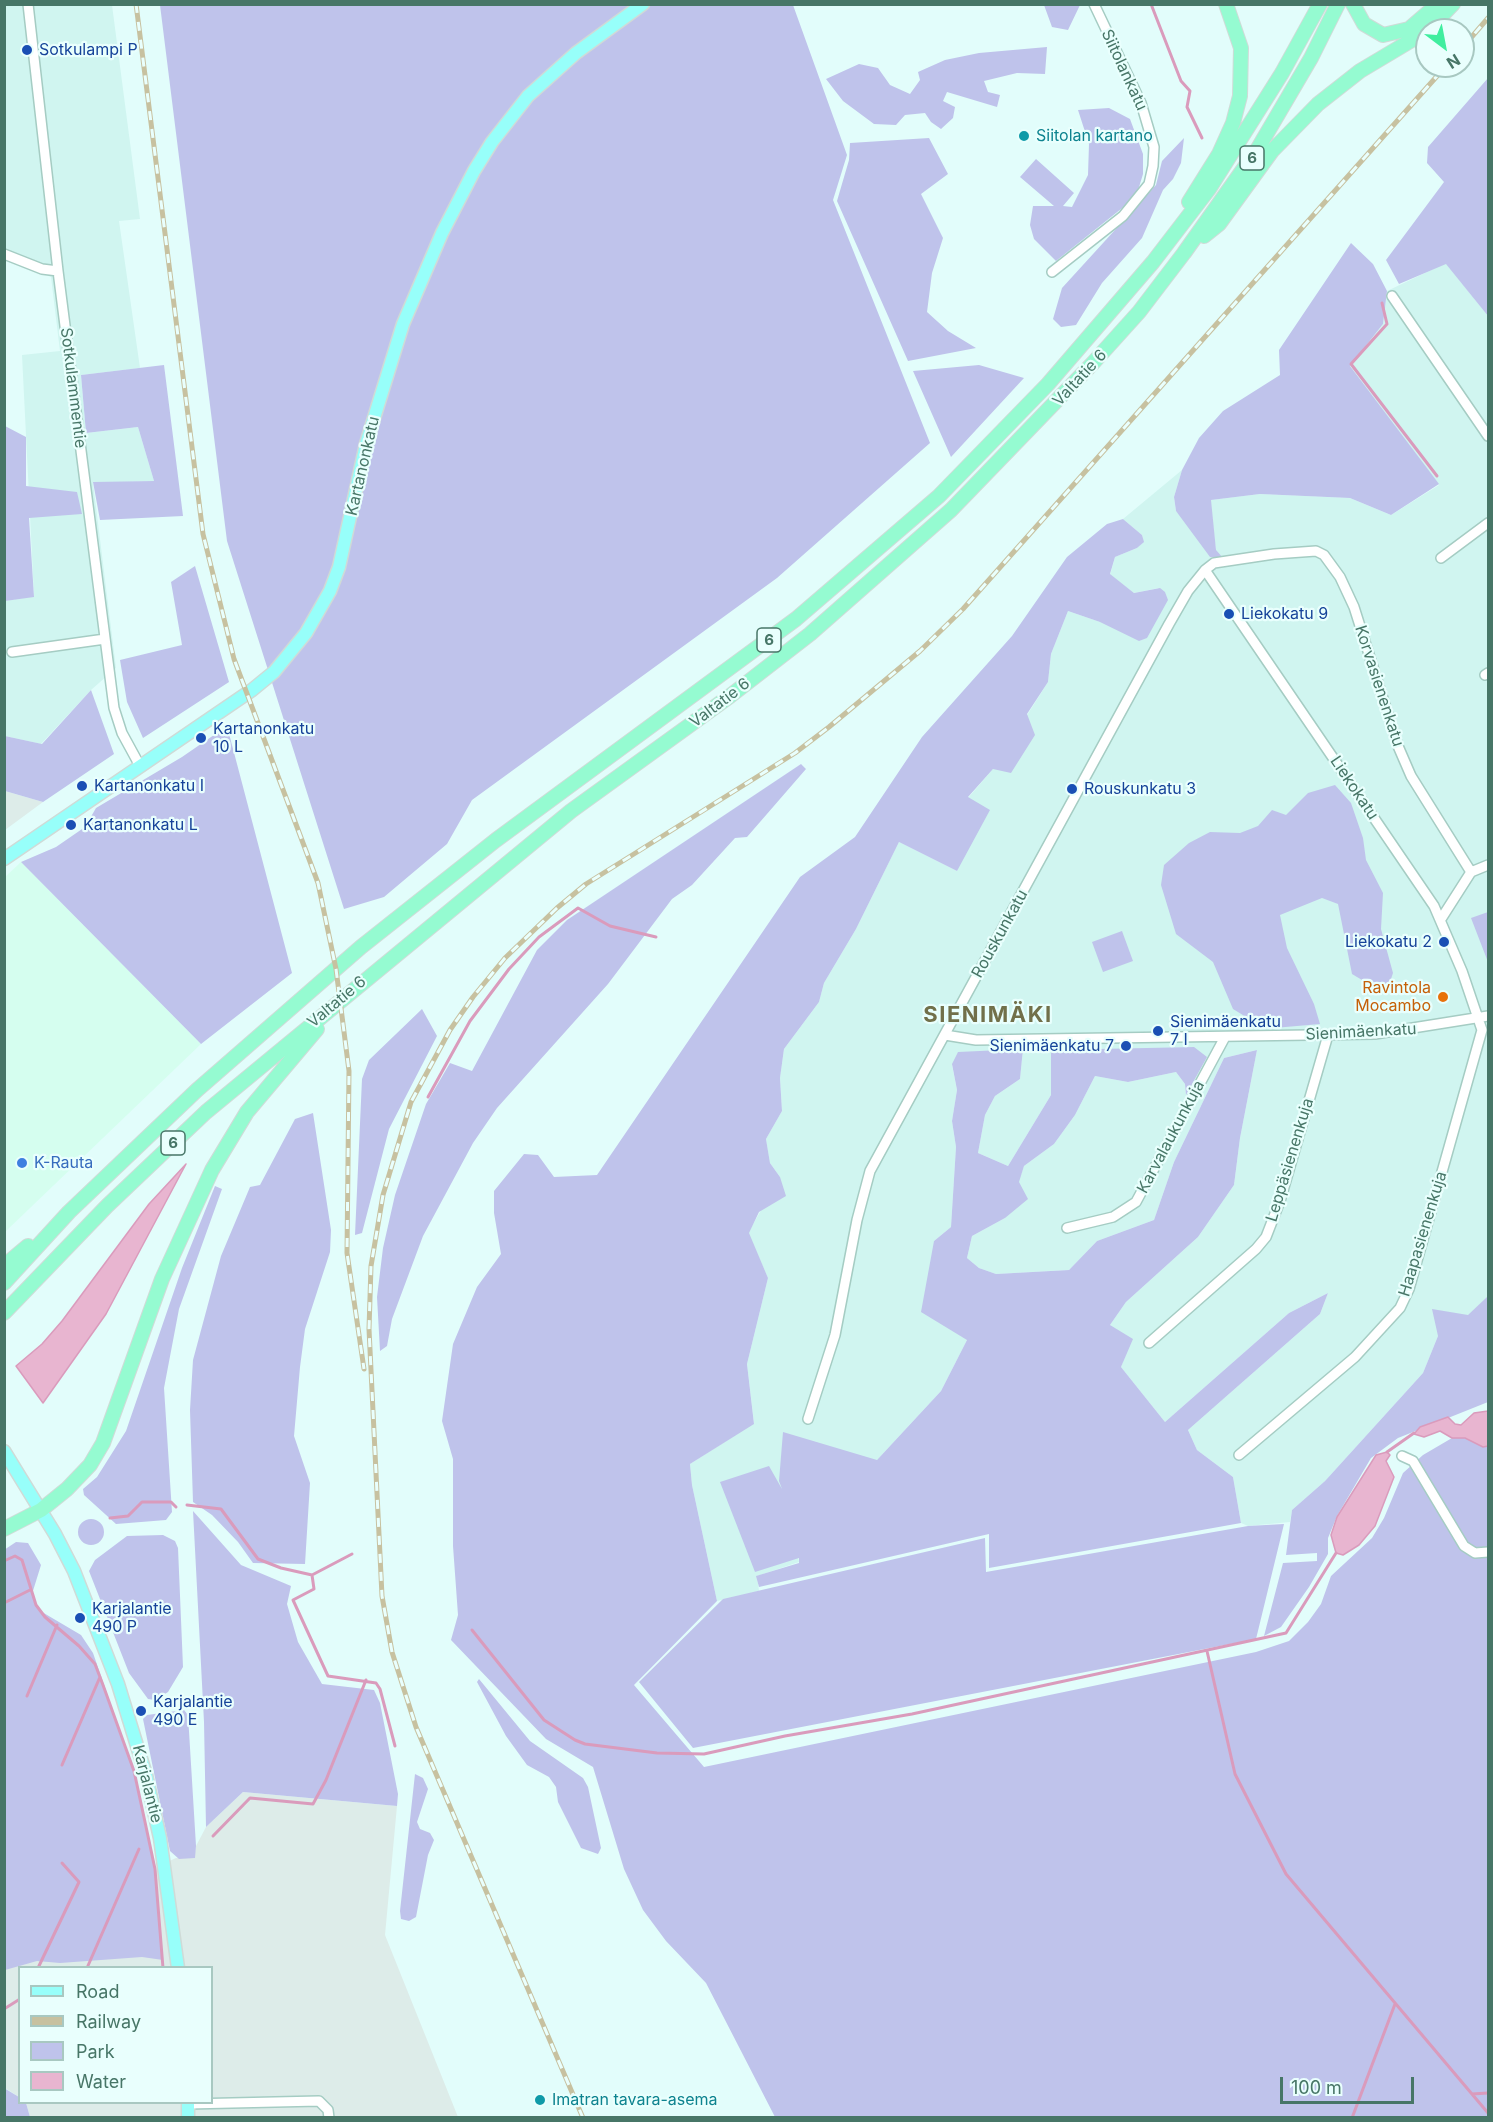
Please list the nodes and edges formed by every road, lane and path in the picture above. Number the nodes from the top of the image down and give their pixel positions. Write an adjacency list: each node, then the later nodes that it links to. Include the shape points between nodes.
1 (28, 4): 14 (street, Sotkulammentie)
2 (643, 4): 24 (main road, Kartanonkatu, via 576,52 528,96 492,142 469,180 403,324 366,444 339,567 306,633 274,672 252,690)
3 (1094, 4): 15 (street, Siitolankatu, via 1141,102 1154,147 1153,166 1149,184 1123,216)
4 (1226, 4): 17 (highway, via 1241,57 1240,96 1233,123 1219,154 1185,208)
5 (1320, 4): 17 (highway, Valtatie 6 / 6, via 1209,189)
6 (1338, 4): 12 (highway, Valtatie 6 / 6, via 1257,150)
7 (1353, 4): 8 (highway, via 1370,29 1393,35 1419,23)
8 (1438, 4)
9 (1453, 4): 10 (highway)
10 (1439, 18)
11 (1415, 37): 12 (highway, via 1331,92 1272,151 1219,224)
12 (1184, 253): 29 (highway, Valtatie 6 / 6, via 1094,363 967,495 885,570 730,696 571,811)
13 (4, 254): 14 (street)
14 (58, 271): 22 (street, Sotkulammentie)
15 (1052, 272)
16 (1392, 296): 18 (street)
17 (1095, 333): 35 (highway, Valtatie 6 / 6, via 946,489 865,561 726,673 496,840 361,947 197,1090)
18 (1488, 436)
19 (1488, 523): 20 (street)
20 (1441, 558)
21 (1205, 570): 27 (street, Korvasienenkatu, via 1214,563 1274,554 1309,551 1324,555 1349,594 1411,776); 28 (street, Liekokatu); 31 (street, Rouskunkatu, via 1169,624)
22 (105, 639): 23 (street); 24 (street, Sotkulammentie, via 114,708 122,733)
23 (12, 652)
24 (140, 765): 25 (main road, Kartanonkatu)
25 (4, 859)
26 (1488, 866): 27 (street)
27 (1472, 872): 28 (street)
28 (1441, 919): 30 (street, Liekokatu)
29 (355, 988): 39 (highway, Valtatie 6 / 6, via 206,1112 107,1206); 45 (highway, via 295,1052 247,1112 187,1220 103,1443 90,1465)
30 (1484, 1018): 32 (street, Sienimäenkatu, via 1375,1035); 34 (street, Haapasienenkuja)
31 (945, 1035): 33 (street, Sienimäenkatu, via 976,1040); 41 (street, Rouskunkatu, via 870,1172 835,1335)
32 (1328, 1035): 33 (street, Sienimäenkatu); 40 (street, Leppäsienenkuja, via 1266,1237)
33 (1225, 1037): 36 (street, Karvalaukunkuja, via 1136,1202 1113,1217)
34 (1484, 1044): 43 (street, Haapasienenkuja, via 1400,1308 1355,1357)
35 (69, 1212): 37 (highway); 38 (highway, Valtatie 6 / 6)
36 (1067, 1228)
37 (4, 1266)
38 (4, 1282)
39 (4, 1313)
40 (1149, 1343)
41 (808, 1419)
42 (4, 1451): 45 (main road, Karjalantie)
43 (1239, 1455)
44 (1402, 1456): 47 (street, via 1413,1461 1464,1546 1475,1553)
45 (41, 1510): 46 (highway); 48 (main road, Karjalantie, via 74,1571 132,1728 160,1838)
46 (4, 1529)
47 (1488, 1552)
48 (178, 1966)
49 (213, 2102): 50 (street, via 319,2100 328,2110)
50 (329, 2118)

